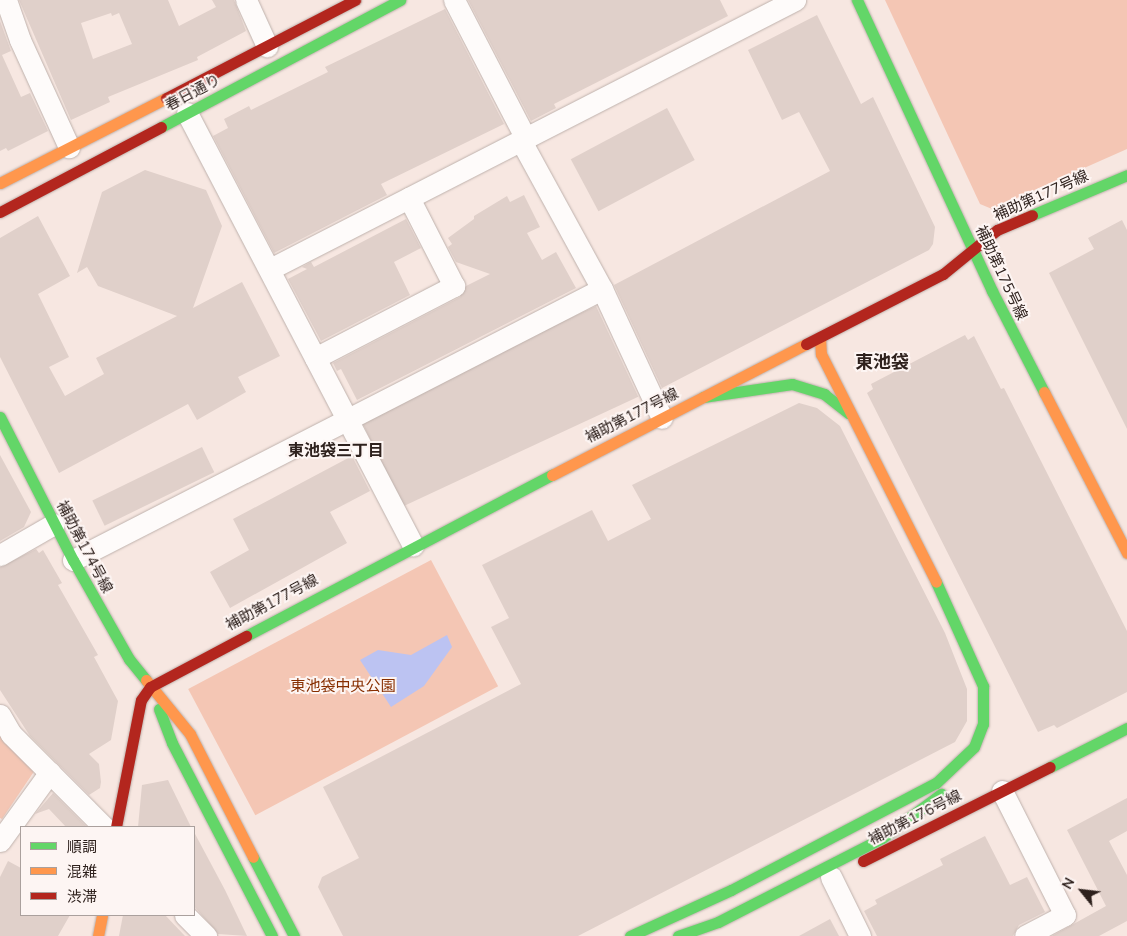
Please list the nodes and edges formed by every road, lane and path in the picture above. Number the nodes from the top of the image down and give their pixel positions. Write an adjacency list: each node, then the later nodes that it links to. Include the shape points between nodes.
1 (6, 0): 11 (street, via 20,40)
2 (246, 0): 8 (street)
3 (354, 0): 8 (main road, 春日通り)
4 (400, 0): 9 (main road, 春日通り)
5 (454, 0): 10 (street)
6 (795, 0): 10 (street)
7 (857, 0): 16 (main road, 補助第175号線)
8 (267, 46): 11 (main road, 春日通り)
9 (188, 113): 15 (main road, 春日通り); 17 (street)
10 (523, 140): 14 (street); 18 (street)
11 (69, 147): 13 (main road, 春日通り)
12 (1127, 174): 16 (main road, 補助第177号線, via 997,230)
13 (0, 183)
14 (409, 198): 17 (street); 20 (street, via 454,286)
15 (0, 212)
16 (973, 250): 19 (main road, 補助第177号線, via 943,274); 28 (main road, 補助第175号線, via 1018,345)
17 (270, 269): 20 (street)
18 (602, 289): 23 (street); 25 (street)
19 (820, 337): 21 (main road, 補助第177号線); 24 (main road, via 821,354); 31 (main road, via 831,347)
20 (315, 358): 25 (street)
21 (703, 397): 23 (main road, 補助第177号線); 24 (main road, via 792,384 824,394)
22 (0, 417): 26 (main road, 補助第174号線)
23 (662, 418): 27 (main road, 補助第177号線)
24 (853, 418): 46 (main road, via 958,627 983,686 983,724 974,747 936,783 842,834)
25 (347, 419): 27 (street); 30 (street)
26 (54, 524): 29 (street); 30 (main road, 補助第174号線)
27 (413, 546): 32 (main road, 補助第177号線)
28 (1127, 553)
29 (0, 555)
30 (74, 560): 32 (main road, 補助第174号線, via 129,659)
31 (954, 590)
32 (150, 687): 39 (main road, via 141,700 136,718); 42 (main road, 補助第174号線, via 190,734); 49 (main road, 補助第174号線, via 175,749)
33 (996, 713): 45 (main road, via 978,755 947,790 921,811 882,838)
34 (0, 715): 36 (street, via 11,734)
35 (1127, 728): 37 (main road, 補助第176号線)
36 (50, 772): 38 (street); 40 (street)
37 (1002, 791): 41 (main road, 補助第176号線); 56 (street, via 1065,915)
38 (103, 826)
39 (116, 826)
40 (2, 834)
41 (831, 877): 54 (main road, 補助第176号線); 55 (street)
42 (271, 892): 50 (main road, 補助第174号線); 51 (main road)
43 (102, 916): 47 (main road)
44 (186, 916): 48 (street)
45 (718, 922): 52 (main road); 53 (main road)
46 (635, 934)
47 (98, 936)
48 (206, 936)
49 (272, 936)
50 (294, 936)
51 (309, 936)
52 (678, 936)
53 (701, 936)
54 (717, 936)
55 (860, 936)
56 (1025, 936)

